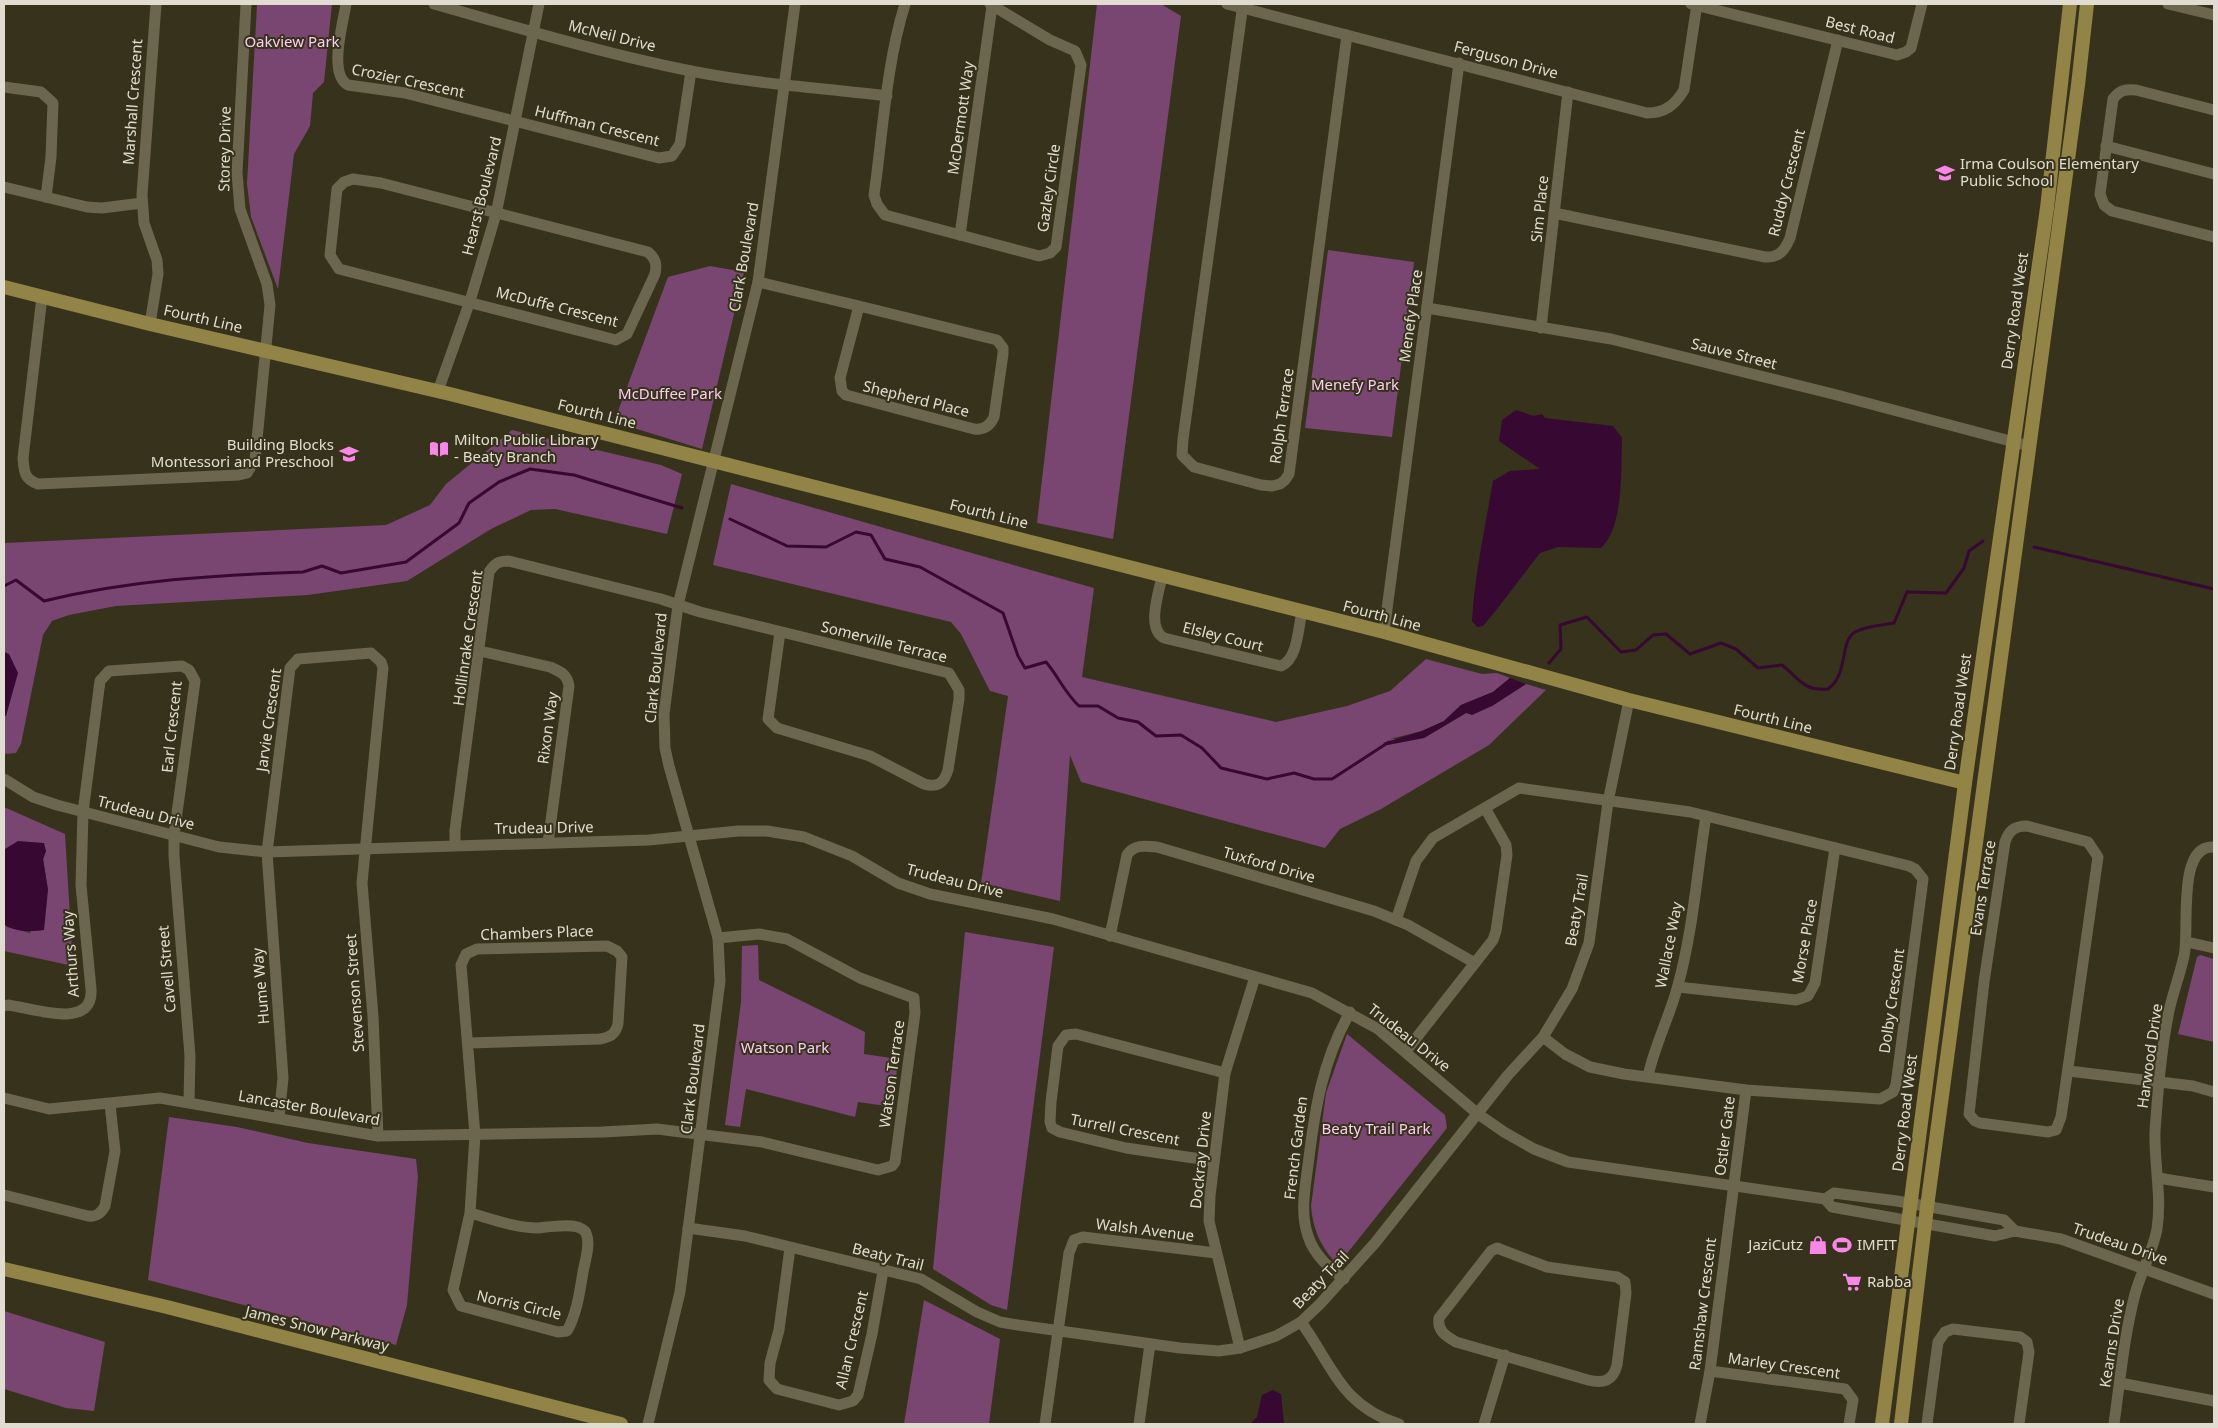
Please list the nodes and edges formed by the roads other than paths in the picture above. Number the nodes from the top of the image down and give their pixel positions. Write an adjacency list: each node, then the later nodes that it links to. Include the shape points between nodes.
1 (156, 4): 32 (street, Marshall Crescent)
2 (246, 4): 45 (street, Storey Drive, via 237,173 240,209 270,305)
3 (346, 4): 27 (street, Crozier Crescent, via 337,68 342,82 353,87 406,93)
4 (434, 4): 17 (street, McNeil Drive)
5 (539, 4): 17 (street, Hearst Boulevard)
6 (795, 4): 22 (street, Clark Boulevard)
7 (905, 4): 25 (street, Gazley Circle)
8 (1227, 4): 15 (street, Ferguson Drive)
9 (1695, 4): 19 (street, Best Road); 24 (street, Ferguson Drive, via 1684,90 1667,110 1647,113)
10 (1922, 4): 19 (street, Best Road, via 1913,42 1906,52 1897,55)
11 (2070, 4): 47 (main road, Derry Road West, via 2047,208)
12 (2087, 4): 48 (main road)
13 (2168, 4): 16 (street)
14 (991, 5): 35 (street, McDermott Way); 35 (street, Gazley Circle, via 1050,40 1070,48 1080,58 1082,66 1056,248 1039,256)
15 (1243, 6): 18 (street, Ferguson Drive); 18 (street, Rolph Terrace, via 1182,449 1186,461 1194,467 1261,485 1280,484 1288,474)
16 (2214, 16)
17 (534, 32): 21 (street, McNeil Drive); 27 (street, Hearst Boulevard)
18 (1347, 35): 20 (street, Ferguson Drive)
19 (1838, 40): 33 (street, Ruddy Crescent, via 1790,238 1781,253 1765,257)
20 (1459, 63): 24 (street, Ferguson Drive); 42 (street, Menefy Place)
21 (691, 71): 22 (street, McNeil Drive); 27 (street, Huffman Crescent, via 680,144 672,156 665,158)
22 (784, 85): 25 (street); 37 (street, Clark Boulevard)
23 (4, 87): 31 (street, via 41,92 53,103)
24 (1568, 92): 33 (street, Sim Place)
25 (887, 96): 35 (street, Gazley Circle, via 874,195 877,204 885,215)
26 (2214, 110): 28 (street, via 2125,89 2113,99)
27 (516, 121): 34 (street, Hearst Boulevard)
28 (2106, 146): 29 (street); 36 (street, via 2100,194 2104,205 2112,211)
29 (2214, 174)
30 (4, 187): 31 (street)
31 (46, 197): 32 (street, via 94,208)
32 (142, 203): 43 (street, Marshall Crescent, via 158,274)
33 (1554, 213): 44 (street, Sim Place)
34 (496, 214): 40 (street, Hearst Boulevard); 40 (street, via 381,183 353,179 338,189 330,255 339,268); 40 (street, McDuffe Crescent, via 648,252 657,266 655,274 627,334 620,340)
35 (960, 235)
36 (2214, 237)
37 (758, 282): 41 (street, Shepherd Place); 49 (street, Clark Boulevard)
38 (4, 286): 39 (main road, Fourth Line)
39 (42, 297): 43 (main road, Fourth Line); 45 (street, Storey Drive, via 23,458 25,475 38,484 247,473 255,460)
40 (470, 301): 46 (street, Hearst Boulevard)
41 (858, 306): 41 (street, Shepherd Place, via 840,378 846,395 974,429 981,430 992,423 1003,354 1003,348 996,340)
42 (1427, 308): 44 (street, Sauve Street); 54 (street, Menefy Place)
43 (150, 324): 45 (main road, Fourth Line)
44 (1542, 328): 47 (street, Sauve Street, via 1611,339)
45 (267, 351): 46 (main road, Fourth Line)
46 (438, 391): 49 (main road, Fourth Line)
47 (2012, 442): 48 (street, Sauve Street); 58 (main road, Derry Road West)
48 (2029, 446): 105 (main road)
49 (714, 461): 50 (main road, Fourth Line); 51 (street, Clark Boulevard)
50 (1162, 576): 52 (main road, Fourth Line); 52 (street, Elsley Court, via 1154,625 1158,634 1166,638 1281,666 1292,656)
51 (678, 605): 53 (street, Somerville Terrace); 55 (street, Hollinrake Crescent, via 500,561 490,572); 64 (street, Clark Boulevard, via 665,696 664,731 669,766)
52 (1302, 612): 54 (main road, Fourth Line)
53 (780, 632): 53 (street, Somerville Terrace, via 768,719 777,728 870,756 924,784 940,785 948,770 959,699 956,682 949,673)
54 (1384, 632): 56 (main road, Fourth Line)
55 (480, 651): 65 (street, Rixon Way, via 550,668 568,679); 66 (street, Hollinrake Crescent)
56 (1629, 700): 58 (main road, Fourth Line); 59 (street, Beaty Trail)
57 (4, 779): 61 (street, Trudeau Drive, via 33,797)
58 (1965, 783): 104 (main road, Derry Road West)
59 (1608, 802): 60 (street, Dolby Crescent, via 1519,788); 62 (street, Dolby Crescent); 81 (street, Beaty Trail, via 1589,942 1572,988)
60 (1485, 808): 71 (street, Dolby Crescent, via 1433,838 1424,848 1416,860); 76 (street, via 1506,845 1507,855 1496,931)
61 (82, 812): 63 (street, Trudeau Drive); 63 (street, Earl Crescent, via 103,676 109,671 182,666 189,670 195,681); 79 (street, Arthurs Way, via 81,885 90,1004 83,1011 52,1014)
62 (1706, 816): 69 (street, Dolby Crescent); 78 (street, Wallace Way, via 1686,954)
63 (174, 835): 70 (street, Trudeau Drive, via 219,847); 91 (street, Cavell Street, via 174,872 190,1056)
64 (687, 836): 65 (street, Trudeau Drive); 72 (street, Trudeau Drive, via 767,831 804,837 852,856 898,883 930,894 1053,919); 73 (street, Clark Boulevard)
65 (548, 843): 66 (street, Trudeau Drive)
66 (455, 845): 68 (street, Trudeau Drive)
67 (2214, 847): 74 (street, Harwood Drive, via 2200,850 2193,858 2187,886)
68 (364, 848): 70 (street, Trudeau Drive); 70 (street, Jarvie Crescent, via 383,668 382,662 370,654 298,659 290,668); 97 (street, Stevenson Street, via 362,883 373,1016)
69 (1835, 848): 78 (street, Morse Place, via 1815,983 1808,996 1796,1000); 88 (street, Dolby Crescent, via 1913,868 1922,879 1896,1085 1893,1092 1880,1099)
70 (267, 852): 94 (street, Hume Way, via 283,1078)
71 (1396, 920): 72 (street, Tuxford Drive, via 1359,906 1146,846 1137,847 1127,855); 76 (street, Tuxford Drive)
72 (1110, 936): 77 (street, Trudeau Drive)
73 (718, 938): 95 (street, Clark Boulevard, via 719,988); 95 (street, Watson Terrace, via 759,934 787,939 860,978 914,998 915,1013 892,1166 878,1170 762,1142)
74 (2187, 942): 75 (street); 87 (street, Harwood Drive, via 2169,1011)
75 (2214, 948)
76 (1475, 963): 83 (street)
77 (1255, 978): 80 (street, Trudeau Drive, via 1312,993); 85 (street, Dockray Drive)
78 (1678, 987): 86 (street, Wallace Way)
79 (4, 1006)
80 (1350, 1012): 83 (street, Trudeau Drive, via 1378,1028); 116 (street, French Garden, via 1331,1051 1316,1097 1304,1201 1305,1227 1312,1246 1329,1268)
81 (1543, 1036): 86 (street, Dolby Crescent, via 1565,1054 1590,1067); 93 (street, Beaty Trail)
82 (469, 1043): 82 (street, Chambers Place, via 609,1037 618,1024 622,957 617,951 603,946 470,951 461,965); 96 (street, Chambers Place)
83 (1406, 1051): 93 (street, Trudeau Drive)
84 (2069, 1071): 84 (street, Evans Terrace, via 2056,1130 2041,1132 1980,1123 1969,1114 2005,842 2010,832 2021,826 2088,842 2098,857); 87 (street)
85 (1225, 1073): 98 (street, Dockray Drive); 98 (street, Turrell Crescent, via 1076,1034 1066,1034 1058,1046 1051,1102 1052,1128 1126,1148)
86 (1648, 1076): 88 (street, Dolby Crescent)
87 (2159, 1082): 89 (street); 99 (street, Harwood Drive, via 2155,1134)
88 (1746, 1090): 100 (street, Ostler Gate)
89 (2214, 1092)
90 (4, 1098): 92 (street, Lancaster Boulevard, via 49,1109)
91 (190, 1102): 92 (street, Lancaster Boulevard, via 160,1098); 94 (street, Lancaster Boulevard)
92 (110, 1104): 102 (street, via 115,1151 105,1206 101,1212 88,1216)
93 (1478, 1114): 100 (street, Trudeau Drive, via 1534,1149 1568,1162); 116 (street, Beaty Trail)
94 (279, 1118): 97 (street, Lancaster Boulevard)
95 (701, 1134): 96 (street, Lancaster Boulevard, via 657,1129); 109 (street, Clark Boulevard)
96 (475, 1135): 97 (street, Lancaster Boulevard); 106 (street, Norris Circle)
97 (378, 1136)
98 (1214, 1161): 112 (street, Dockray Drive, via 1210,1221)
99 (2158, 1178): 101 (street); 113 (street, Harwood Drive, via 2156,1231)
100 (1733, 1186): 103 (street, Trudeau Drive); 123 (street, Ramshaw Crescent)
101 (2214, 1187)
102 (4, 1195)
103 (1825, 1199): 104 (street, Trudeau Drive, via 1834,1193); 107 (street, Trudeau Drive, via 1832,1207)
104 (1909, 1204): 105 (street, Trudeau Drive); 107 (main road, Derry Road West)
105 (1927, 1207): 108 (main road); 110 (street, Trudeau Drive, via 2004,1220)
106 (470, 1214): 106 (street, Norris Circle, via 453,1290 458,1302 473,1310 558,1332 567,1331 581,1286 588,1245 586,1234 581,1228 520,1227)
107 (1907, 1220): 108 (street, Trudeau Drive); 134 (main road, Derry Road West)
108 (1925, 1224): 110 (street, Trudeau Drive, via 1995,1236); 135 (main road)
109 (688, 1228): 111 (street, Beaty Trail, via 745,1236); 127 (street, Clark Boulevard, via 677,1307)
110 (2014, 1231): 113 (street, Trudeau Drive, via 2061,1240)
111 (790, 1248): 115 (street, Beaty Trail); 115 (street, Allan Crescent, via 769,1380 778,1389 801,1395 839,1404 858,1395)
112 (1216, 1253): 119 (street, Walsh Avenue, via 1079,1238 1070,1246); 121 (street, Dockray Drive)
113 (2144, 1268): 117 (street, Trudeau Drive); 124 (street, Kearns Drive, via 2128,1320)
114 (4, 1269): 126 (main road, James Snow Parkway, via 167,1307)
115 (882, 1271): 119 (street, Beaty Trail, via 921,1279 1000,1322)
116 (1344, 1279): 118 (street, Beaty Trail)
117 (2214, 1294)
118 (1301, 1322): 121 (street, Beaty Trail, via 1276,1336); 130 (street, via 1353,1400)
119 (1058, 1330): 120 (street, Beaty Trail); 128 (street, Walsh Avenue)
120 (1150, 1344): 121 (street, Beaty Trail, via 1200,1351); 129 (street)
121 (1240, 1348)
122 (1505, 1355): 122 (street, via 1456,1342 1444,1336 1438,1323 1446,1308 1492,1251 1503,1249 1547,1266 1617,1277 1625,1282 1615,1373 1609,1379 1596,1382); 131 (street)
123 (1710, 1370): 132 (street, Ramshaw Crescent); 133 (street, Marley Crescent, via 1845,1389 1852,1400)
124 (2120, 1383): 125 (street); 138 (street, Kearns Drive)
125 (2214, 1401)
126 (621, 1424)
127 (648, 1424)
128 (1045, 1424)
129 (1139, 1424)
130 (1399, 1424)
131 (1484, 1424)
132 (1700, 1424)
133 (1849, 1424)
134 (1882, 1424)
135 (1901, 1424)
136 (1927, 1424): 137 (street, via 1938,1342 1945,1332 1953,1329 2020,1337 2027,1342 2029,1352)
137 (2019, 1424)
138 (2114, 1424)

